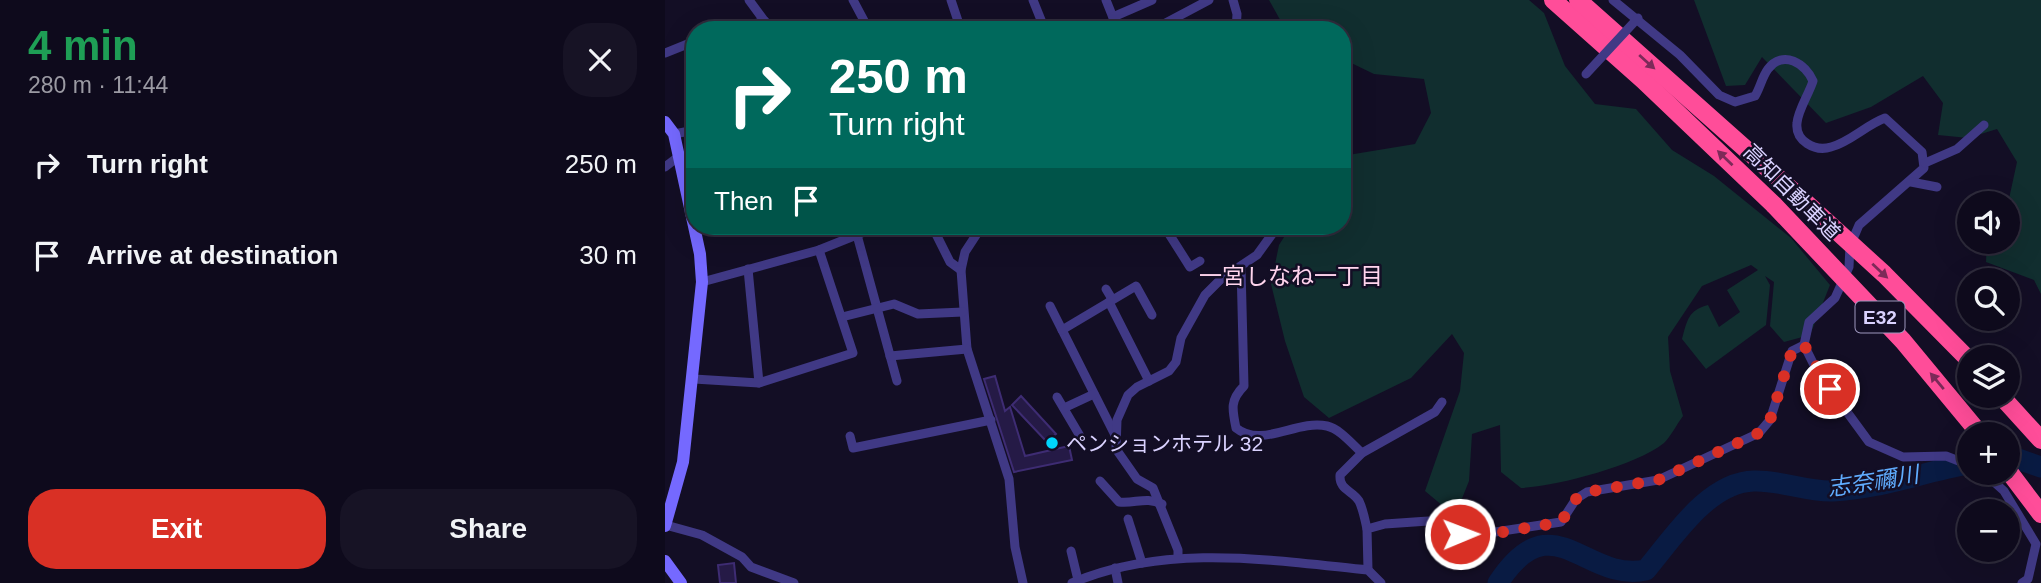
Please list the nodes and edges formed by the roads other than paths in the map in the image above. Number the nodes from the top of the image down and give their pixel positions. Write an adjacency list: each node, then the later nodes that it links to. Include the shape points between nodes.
1 (749, 0): 14 (street)
2 (853, 0): 15 (street)
3 (951, 0): 16 (street)
4 (1033, 0): 17 (street)
5 (1106, 0): 12 (street)
6 (1152, 0): 12 (street)
7 (1209, 0): 19 (street)
8 (1233, 0): 20 (street)
9 (1553, 0): 68 (highway, 高知自動車道 / E32, one-way to 9, bridge, via 1903,341 1774,205)
10 (1578, 0): 55 (highway, 高知自動車道 / E32, one-way to 55, bridge, via 1884,274)
11 (1613, 0): 13 (street)
12 (1113, 17): 18 (street)
13 (1638, 18): 23 (street, bridge); 29 (street, via 1719,95 1735,102 1755,96 1768,69 1780,60 1795,60 1807,68 1813,81 1797,120 1798,132 1815,148 1832,147 1885,118 1922,152)
14 (761, 21)
15 (864, 21)
16 (958, 21)
17 (1041, 21)
18 (1115, 21)
19 (1169, 21)
20 (1237, 21)
21 (686, 45): 22 (street)
22 (665, 53)
23 (1585, 74)
24 (665, 122): 27 (street)
25 (1984, 125): 29 (street, via 1957,149)
26 (686, 132): 27 (street)
27 (674, 134): 28 (street)
28 (678, 157): 30 (street); 33 (street)
29 (1925, 163): 31 (street)
30 (665, 167)
31 (1911, 182): 32 (street); 54 (street, via 1859,225 1850,246 1849,267 1835,298 1809,322)
32 (1937, 187)
33 (686, 192)
34 (696, 235): 45 (street)
35 (857, 235): 40 (street); 49 (street)
36 (936, 235): 44 (street, via 950,262)
37 (976, 235): 44 (street)
38 (1170, 235): 41 (street, via 1190,267)
39 (1271, 235): 42 (street)
40 (819, 250): 43 (street); 52 (street)
41 (1200, 261)
42 (1241, 267): 60 (street, via 1205,295 1181,338 1176,362 1169,372); 73 (street, via 1244,386 1232,404 1236,428 1260,436 1306,424 1329,426)
43 (748, 269): 45 (street); 61 (street)
44 (961, 270): 50 (street)
45 (702, 282): 58 (street)
46 (1106, 289): 47 (street)
47 (1111, 301): 51 (street, via 1136,286); 53 (street); 60 (street)
48 (1050, 306): 53 (street)
49 (876, 309): 50 (street, via 894,304 918,314); 52 (street); 57 (street)
50 (963, 312): 56 (street)
51 (1152, 315)
52 (842, 317): 61 (street, via 853,353)
53 (1062, 330): 62 (street)
54 (1804, 345): 74 (street, via 1817,371 1869,442 1903,457 1946,456); 82 (street, via 1792,351 1770,420 1759,433 1658,480 1587,492 1576,499 1561,522 1469,536 1443,520)
55 (1957, 348)
56 (967, 349): 57 (street); 67 (street)
57 (890, 356): 59 (street)
58 (694, 379): 61 (street); 81 (street, via 683,462)
59 (897, 381)
60 (1149, 381): 69 (street, via 1128,396)
61 (759, 383)
62 (1094, 394): 65 (street); 69 (street)
63 (1057, 397): 65 (street)
64 (1442, 402): 73 (street, via 1435,412)
65 (1064, 408): 71 (street)
66 (2012, 408): 72 (highway)
67 (991, 420): 70 (street, via 853,448); 92 (street, via 1009,479)
68 (1970, 422)
69 (1115, 435): 78 (street, via 1116,449)
70 (850, 436)
71 (1080, 436)
72 (2041, 440)
73 (1362, 453): 82 (street, via 1344,468 1339,482 1359,500)
74 (1957, 460)
75 (1100, 481): 78 (street, via 1119,502 1145,499)
76 (1997, 485): 95 (street, via 2036,544 2028,579)
77 (2019, 485): 79 (highway)
78 (1162, 503): 84 (street)
79 (2041, 514)
80 (1128, 519): 86 (street)
81 (665, 526): 91 (street, via 702,536 742,557 751,567)
82 (1367, 529): 88 (street)
83 (1071, 551): 89 (street)
84 (1178, 558): 86 (street); 88 (street, via 1249,558)
85 (665, 561): 90 (street)
86 (1142, 563): 87 (street)
87 (1115, 568): 89 (street); 93 (street)
88 (1368, 570): 94 (street)
89 (1075, 582)
90 (681, 583)
91 (794, 583)
92 (1023, 583)
93 (1118, 583)
94 (1381, 583)
95 (2022, 583)

